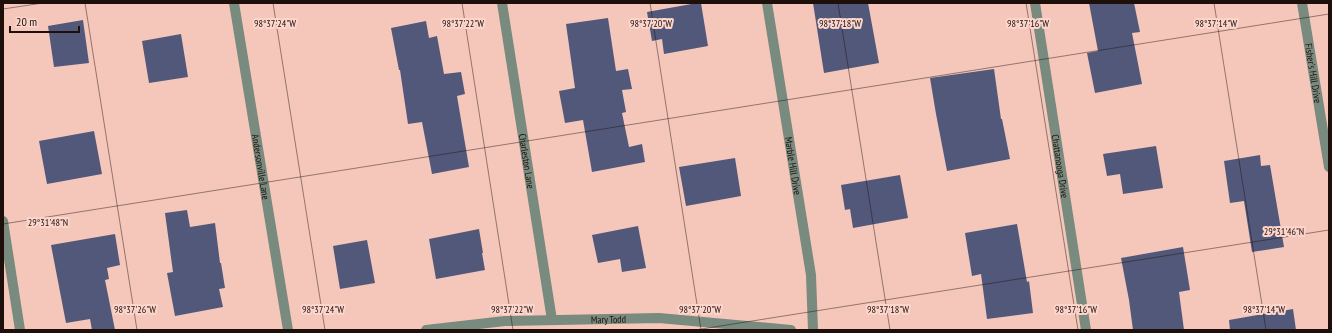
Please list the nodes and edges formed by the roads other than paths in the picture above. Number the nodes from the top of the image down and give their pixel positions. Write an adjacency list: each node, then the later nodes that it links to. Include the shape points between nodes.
1 (234, 3): 10 (street, Andersonville Lane)
2 (502, 3): 8 (street, Charleston Lane)
3 (767, 3): 13 (street, Marble Hill Drive, via 811,275)
4 (1035, 3): 14 (street, Chattanooga Drive)
5 (1302, 3): 6 (street, Fisher's Hill Drive)
6 (1329, 167)
7 (3, 221): 9 (street)
8 (552, 320): 11 (street, Mary Todd, via 505,321); 12 (street, Mary Todd, via 659,318)
9 (20, 330)
10 (288, 330)
11 (426, 330)
12 (791, 330)
13 (813, 330)
14 (1086, 330)

